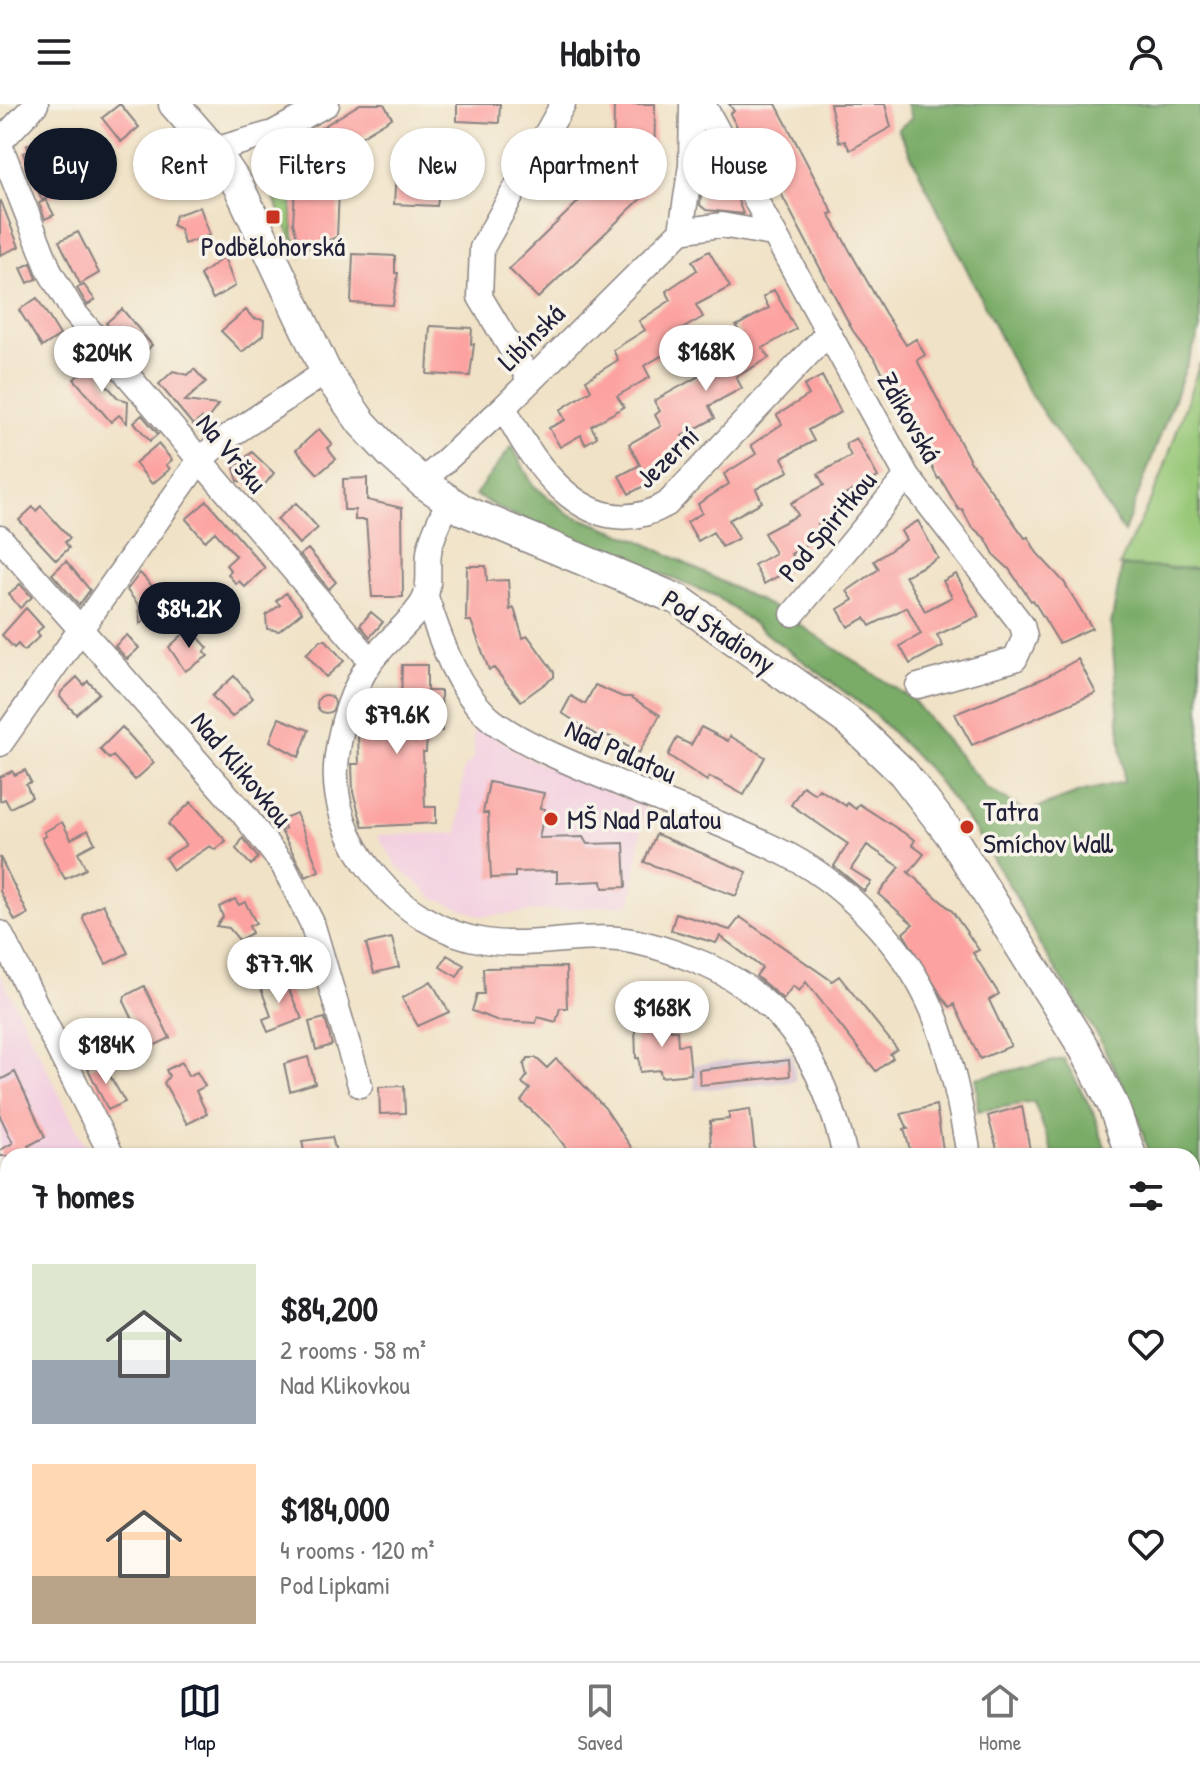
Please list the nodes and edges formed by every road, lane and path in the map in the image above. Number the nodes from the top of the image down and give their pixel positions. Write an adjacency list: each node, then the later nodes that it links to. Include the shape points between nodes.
1 (36, 104): 8 (street, Na Vršku)
2 (174, 104): 7 (main road)
3 (327, 104): 9 (street, via 273,133)
4 (563, 104): 15 (street, via 482,248 480,297)
5 (692, 104): 11 (street, via 691,165)
6 (703, 104): 12 (street, Zdíkovská)
7 (195, 128)
8 (0, 144): 17 (street, Na Vršku, via 50,272 73,311)
9 (235, 144)
10 (235, 183): 14 (main road, Pod Stadiony)
11 (681, 231): 12 (street, via 721,225); 15 (street, Libínská)
12 (772, 234): 13 (street, Zdíkovská)
13 (827, 334): 16 (street, Jezerní, via 667,504 647,516 624,519 591,509 555,486 522,444); 18 (street, Zdíkovská)
14 (326, 372): 17 (street); 19 (main road, Pod Stadiony, via 362,423)
15 (530, 380): 16 (street, Libínská)
16 (504, 407): 19 (street, Libínská)
17 (199, 461): 24 (street); 25 (street, Na Vršku)
18 (907, 476): 23 (street, Pod Spiritkou); 26 (street, Zdíkovská, via 1022,625 1025,637 1015,659)
19 (422, 482): 20 (main road, Pod Stadiony)
20 (448, 502): 22 (street, via 430,548); 33 (main road, Pod Stadiony, via 679,600 851,723 884,753 950,834 1024,950 1099,1076)
21 (0, 538): 24 (street, Nad Klikovkou)
22 (426, 597): 25 (street); 32 (street, Nad Palatou, via 450,666 487,716 558,758 779,850 823,877 866,916 902,957 932,1008)
23 (793, 614)
24 (80, 627): 27 (street); 29 (street, Nad Klikovkou, via 283,865 312,923)
25 (371, 661): 31 (street, via 347,709 336,757 338,792 351,836 389,894 415,915 484,941 646,943 739,981 792,1030 817,1068)
26 (918, 686)
27 (0, 744)
28 (0, 933): 30 (street)
29 (360, 1085)
30 (108, 1148)
31 (843, 1148)
32 (967, 1148)
33 (1128, 1148)

